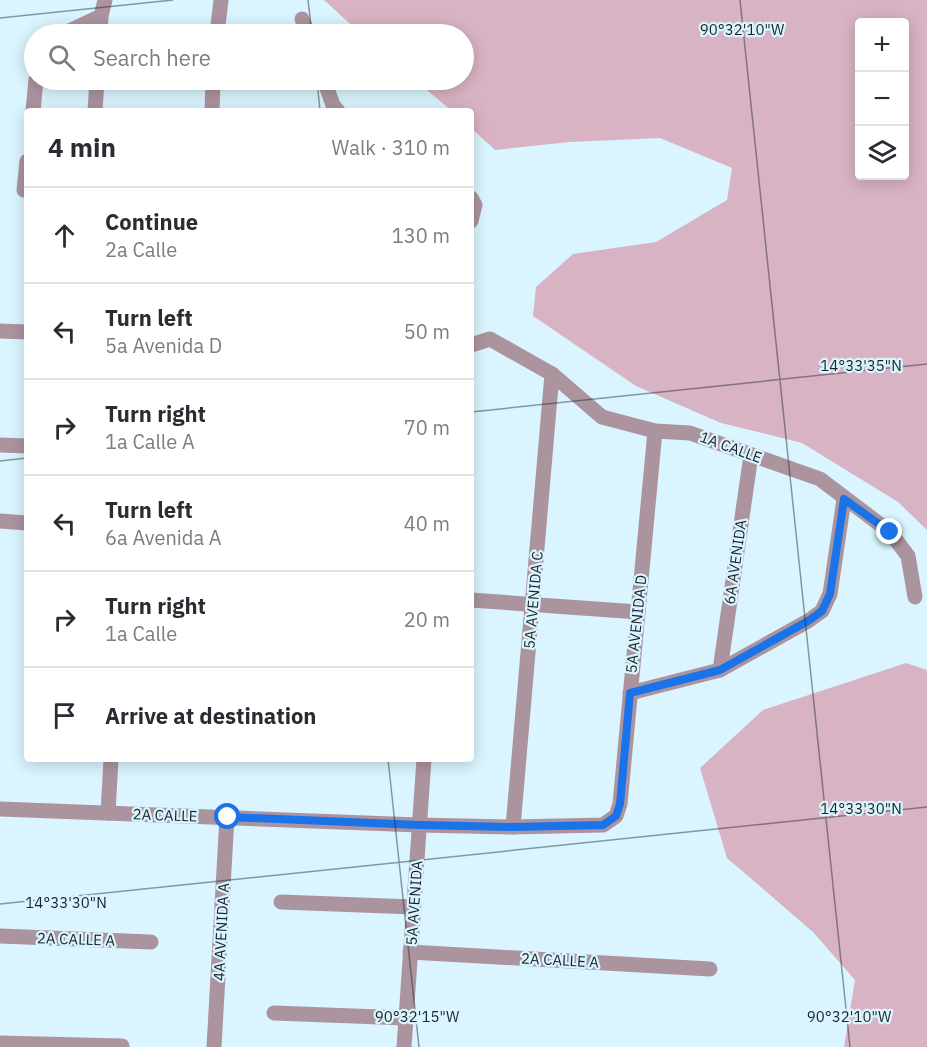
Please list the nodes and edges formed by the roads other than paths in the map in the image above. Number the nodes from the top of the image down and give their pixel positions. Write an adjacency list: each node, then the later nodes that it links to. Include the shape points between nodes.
1 (105, 0): 3 (street)
2 (221, 0): 7 (street)
3 (101, 16): 5 (street); 6 (street)
4 (302, 19): 8 (street)
5 (84, 24)
6 (101, 24)
7 (218, 24)
8 (304, 24)
9 (35, 90): 13 (street)
10 (96, 90): 14 (street)
11 (213, 90): 15 (street)
12 (328, 90): 16 (street)
13 (33, 108)
14 (95, 108)
15 (212, 108)
16 (335, 108)
17 (0, 331): 18 (street)
18 (24, 332)
19 (474, 344): 20 (street, 1A CALLE, via 490,339)
20 (552, 374): 21 (street, 1A CALLE, via 602,417); 30 (street, 5A AVENIDA C)
21 (655, 431): 24 (street, 1A CALLE, via 690,433); 31 (street, 5A AVENIDA D)
22 (0, 445): 23 (street)
23 (24, 446)
24 (751, 454): 25 (street, 1A CALLE, via 820,479); 32 (street, 6A AVENIDA)
25 (844, 499): 28 (street, 1A CALLE, via 890,532 908,556); 32 (street, via 830,594 822,611)
26 (0, 521): 27 (street)
27 (24, 523)
28 (915, 597)
29 (474, 600): 30 (street)
30 (532, 604): 31 (street); 41 (street, 5A AVENIDA C)
31 (638, 612): 33 (street, 5A AVENIDA D)
32 (720, 670): 33 (street)
33 (630, 693): 38 (street, 5A AVENIDA D)
34 (111, 762): 37 (street)
35 (424, 762): 40 (street, 5A AVENIDA)
36 (0, 809): 37 (street, 2A CALLE)
37 (108, 813): 39 (street, 2A CALLE)
38 (616, 816): 41 (street, 2A CALLE, via 603,825)
39 (228, 817): 40 (street, 2A CALLE); 52 (street, 4A AVENIDA A)
40 (419, 825): 41 (street, 2A CALLE); 43 (street, 5A AVENIDA)
41 (513, 827)
42 (281, 902): 43 (street)
43 (413, 907): 46 (street, 5A AVENIDA)
44 (0, 936): 45 (street, 2A CALLE A)
45 (152, 942)
46 (410, 952): 47 (street, 2A CALLE A); 49 (street, 5A AVENIDA)
47 (710, 969)
48 (274, 1012): 49 (street)
49 (406, 1018): 53 (street, 5A AVENIDA)
50 (0, 1043): 51 (street)
51 (122, 1046)
52 (214, 1047)
53 (404, 1047)

